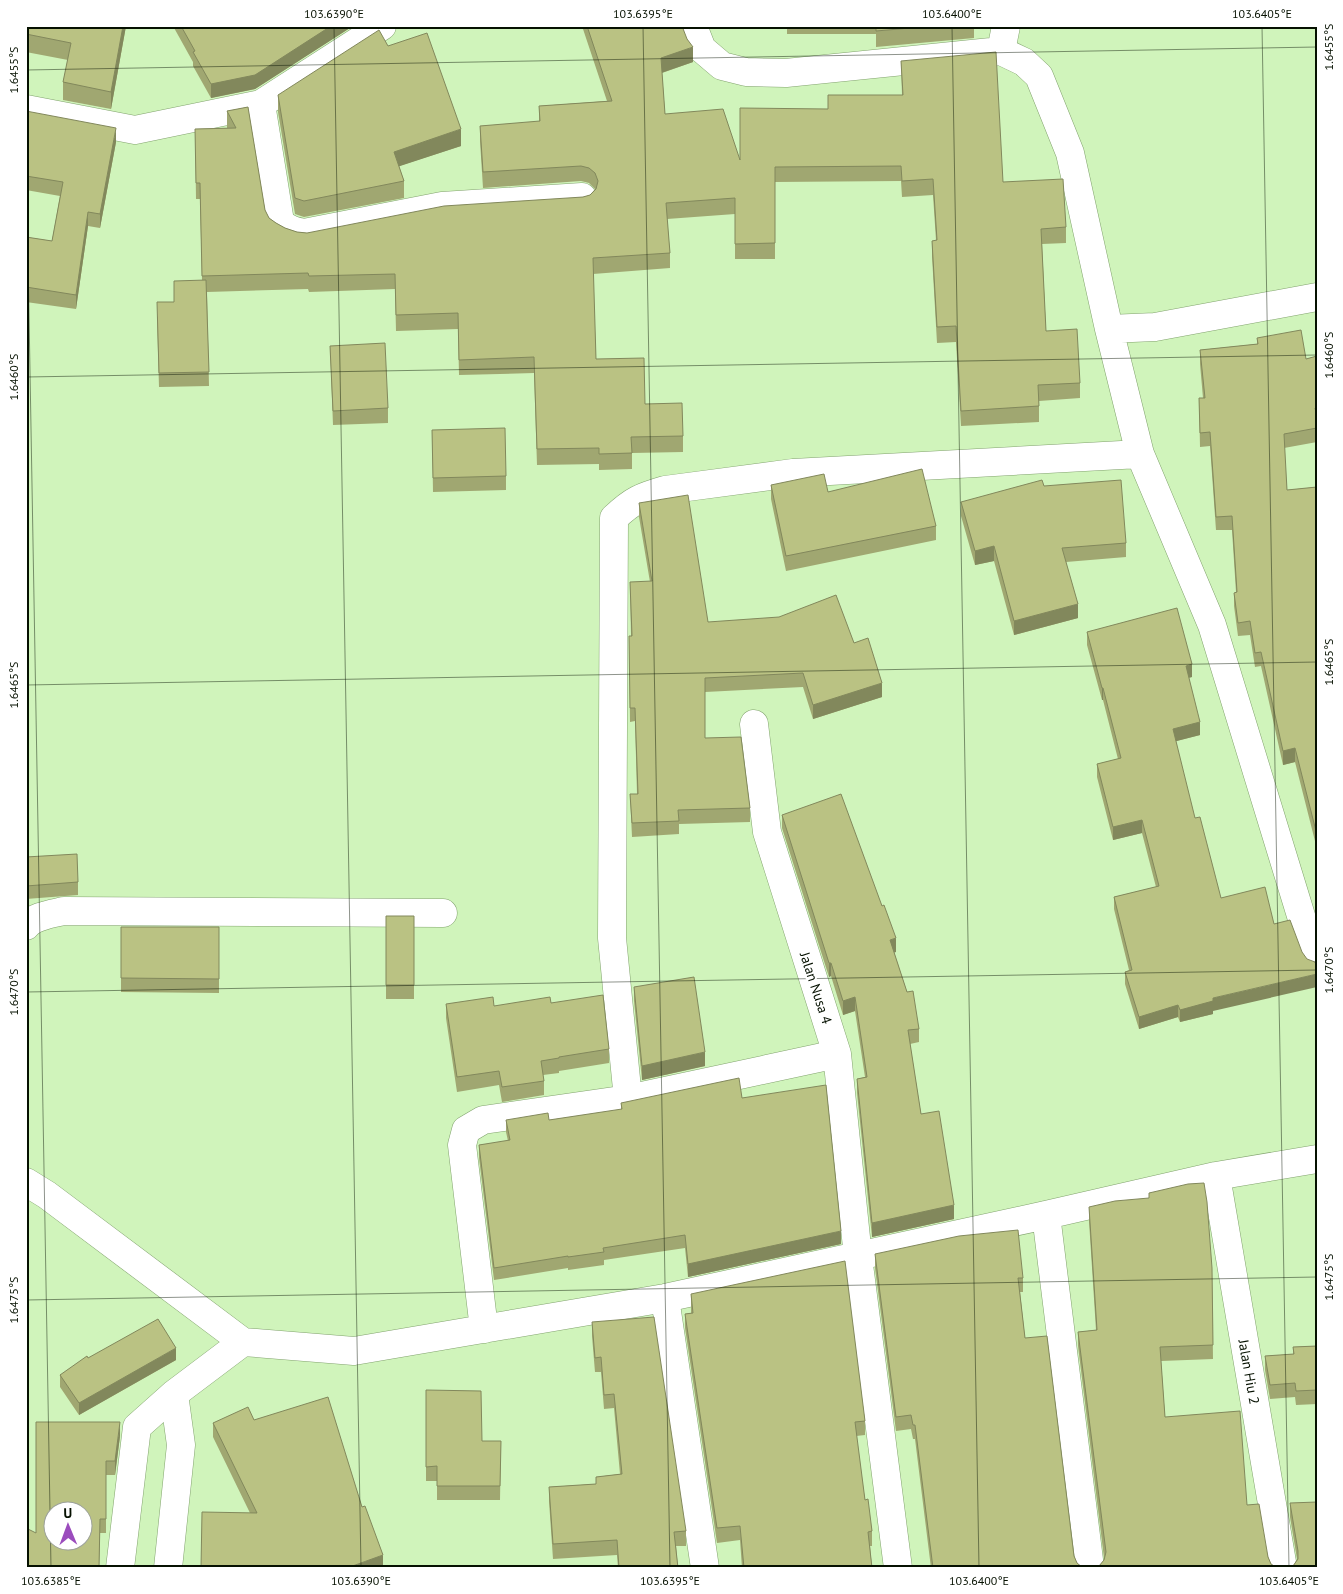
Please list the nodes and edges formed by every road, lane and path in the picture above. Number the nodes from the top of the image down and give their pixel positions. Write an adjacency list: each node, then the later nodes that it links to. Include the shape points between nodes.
1 (382, 26): 4 (street)
2 (693, 26): 3 (street, via 702,49 722,66 746,72 786,73)
3 (1004, 39): 8 (street, via 1039,76 1070,153)
4 (261, 104): 5 (street, via 135,130); 6 (street, via 280,222 294,231 304,233 442,206)
5 (26, 109)
6 (582, 197)
7 (1317, 297): 8 (street, via 1155,327)
8 (1109, 329): 9 (street)
9 (1140, 454): 13 (street, via 1212,625 1302,920); 15 (street, via 793,473 665,490 628,504 614,518 612,938)
10 (754, 724): 14 (street, Jalan Nusa 4, via 767,832)
11 (442, 913): 12 (street, via 64,911 30,921)
12 (26, 926)
13 (1317, 959)
14 (837, 1054): 15 (street); 20 (street, Jalan Nusa 4)
15 (628, 1099): 22 (street, via 483,1120 466,1130 462,1145)
16 (1317, 1159): 17 (street)
17 (1216, 1176): 19 (street); 30 (street, Jalan Hiu 2)
18 (26, 1182): 23 (street)
19 (1046, 1215): 20 (street); 29 (street)
20 (858, 1257): 21 (street); 28 (street, Jalan Nusa 4)
21 (665, 1298): 22 (street); 27 (street)
22 (484, 1329): 23 (street, via 354,1351)
23 (243, 1342): 24 (street)
24 (174, 1394): 25 (street, via 137,1427); 26 (street, via 181,1444)
25 (120, 1568)
26 (168, 1568)
27 (705, 1568)
28 (898, 1568)
29 (1090, 1568)
30 (1283, 1568)

